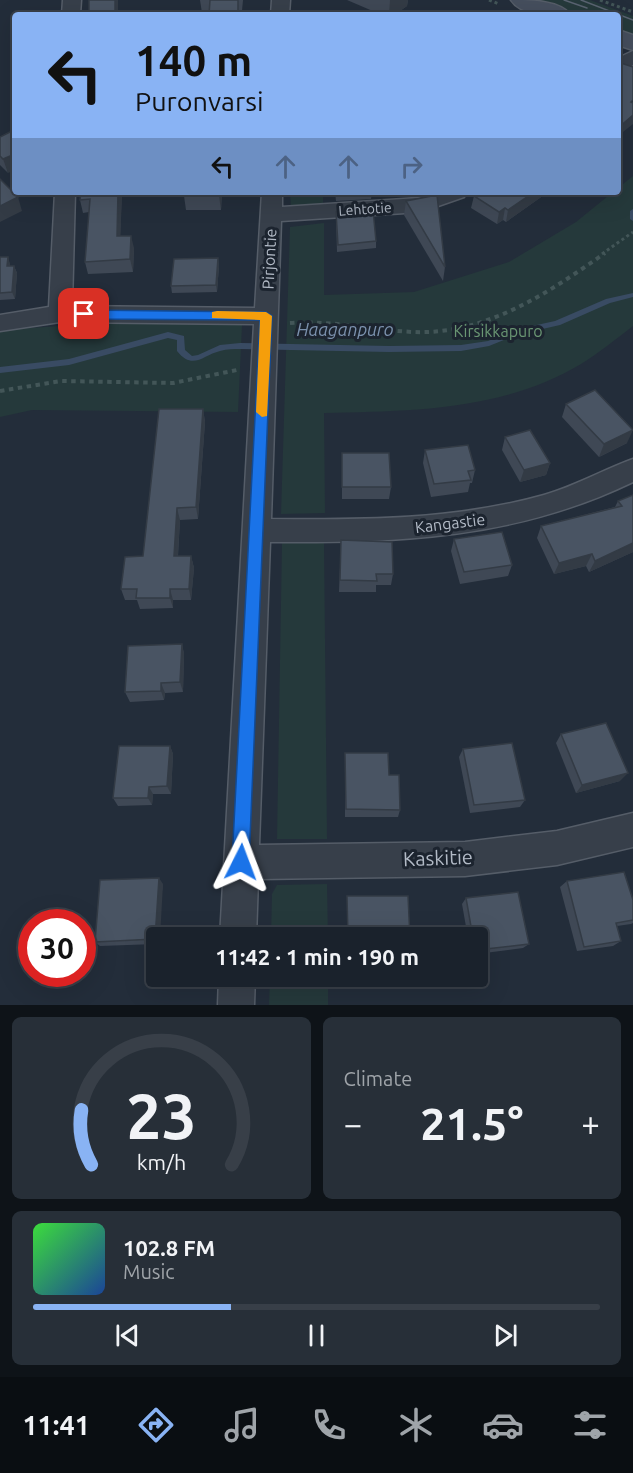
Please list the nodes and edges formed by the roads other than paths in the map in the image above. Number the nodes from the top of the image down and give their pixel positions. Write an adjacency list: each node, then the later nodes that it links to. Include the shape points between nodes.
1 (521, 0): 2 (main road)
2 (553, 12)
3 (65, 195): 7 (street)
4 (272, 195): 6 (street, Pirjontie)
5 (449, 195): 6 (street, Lehtotie, via 421,205)
6 (271, 215): 9 (street, Pirjontie)
7 (60, 314): 8 (street); 9 (street)
8 (0, 323)
9 (265, 341): 11 (street, Pirjontie)
10 (633, 470): 11 (street, Kangastie, via 549,507 476,522 385,531)
11 (258, 530): 13 (street, Pirjontie)
12 (633, 830): 13 (street, Kaskitie, via 557,848 465,859)
13 (241, 862): 14 (street, Pirjontie)
14 (238, 927)
15 (237, 987): 16 (street)
16 (236, 1005)

